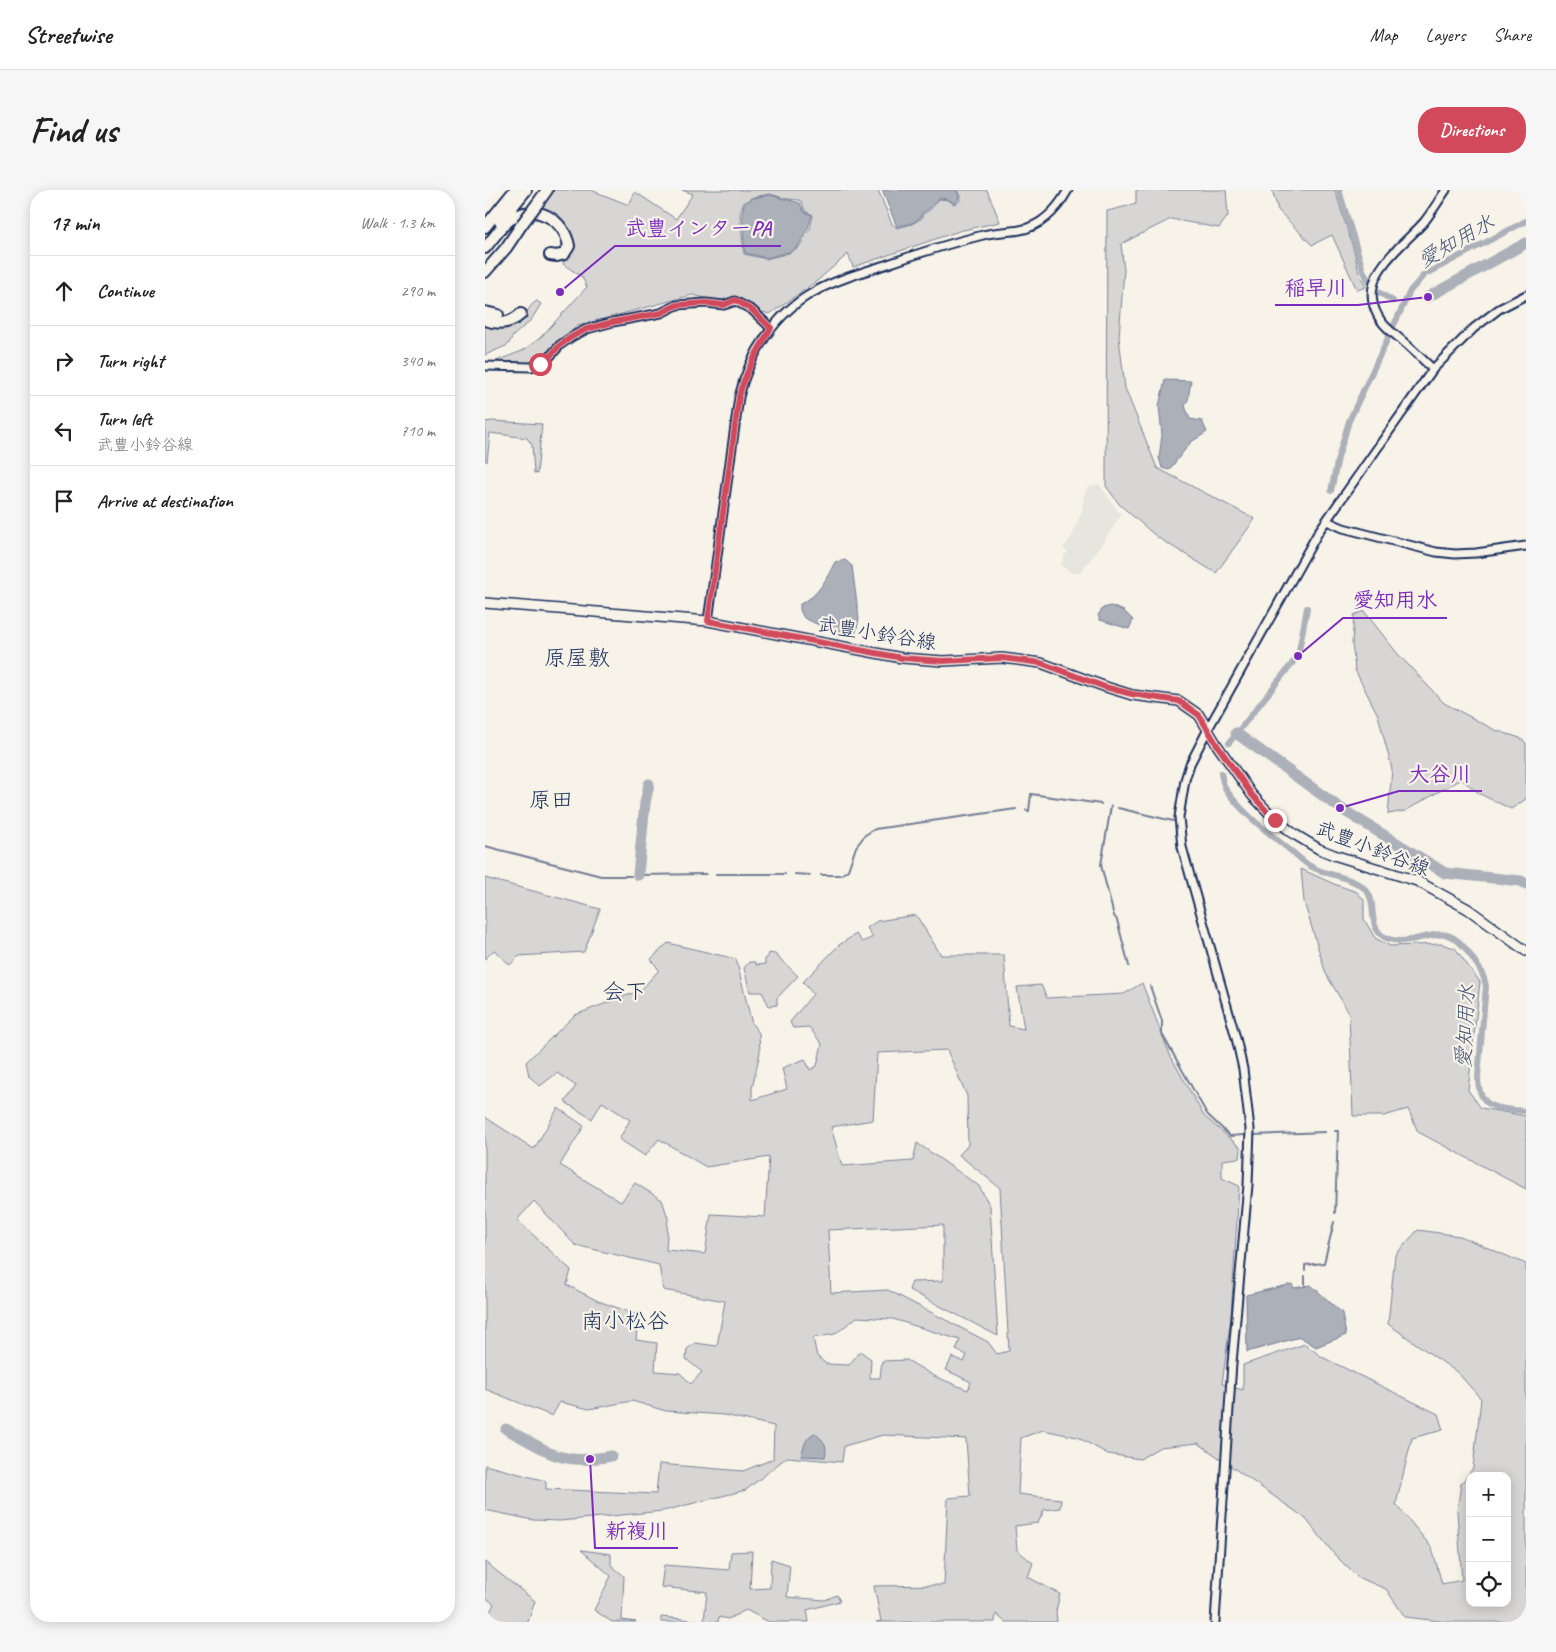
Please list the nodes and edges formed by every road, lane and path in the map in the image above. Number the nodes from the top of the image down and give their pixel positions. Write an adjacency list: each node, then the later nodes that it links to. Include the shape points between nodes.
1 (515, 190): 6 (highway)
2 (526, 190): 7 (highway)
3 (547, 190): 10 (highway, bridge)
4 (1068, 190): 16 (street, via 1052,213 1034,226 949,244 841,280 813,292)
5 (1446, 190): 18 (street, via 1426,220 1376,274 1371,293 1378,317)
6 (485, 227)
7 (485, 241)
8 (485, 248): 9 (highway, via 510,219 527,212 548,216 564,231 569,246 565,254)
9 (550, 255)
10 (485, 272)
11 (1526, 295): 18 (street, via 1499,308)
12 (485, 312): 14 (highway)
13 (521, 314): 15 (highway, via 505,323)
14 (498, 315)
15 (485, 320)
16 (771, 328): 17 (street, via 752,310 735,300 724,305 677,305 661,313 587,329 560,345 545,362 531,367); 22 (street, via 743,381 739,397)
17 (485, 366)
18 (1433, 369): 19 (street)
19 (1327, 521): 20 (street, via 1436,552 1477,553); 23 (street)
20 (1526, 546)
21 (485, 603): 22 (main road, 武豊小鈴谷線)
22 (708, 621): 23 (main road, 武豊小鈴谷線, via 902,658 943,661 1002,658 1041,663 1105,687 1179,701 1199,715)
23 (1208, 729): 24 (main road, 武豊小鈴谷線, via 1252,795 1275,820 1294,834 1319,849 1417,881 1468,909); 25 (street, via 1185,780 1179,817 1182,847 1236,1038 1250,1129)
24 (1526, 950)
25 (1215, 1622)

